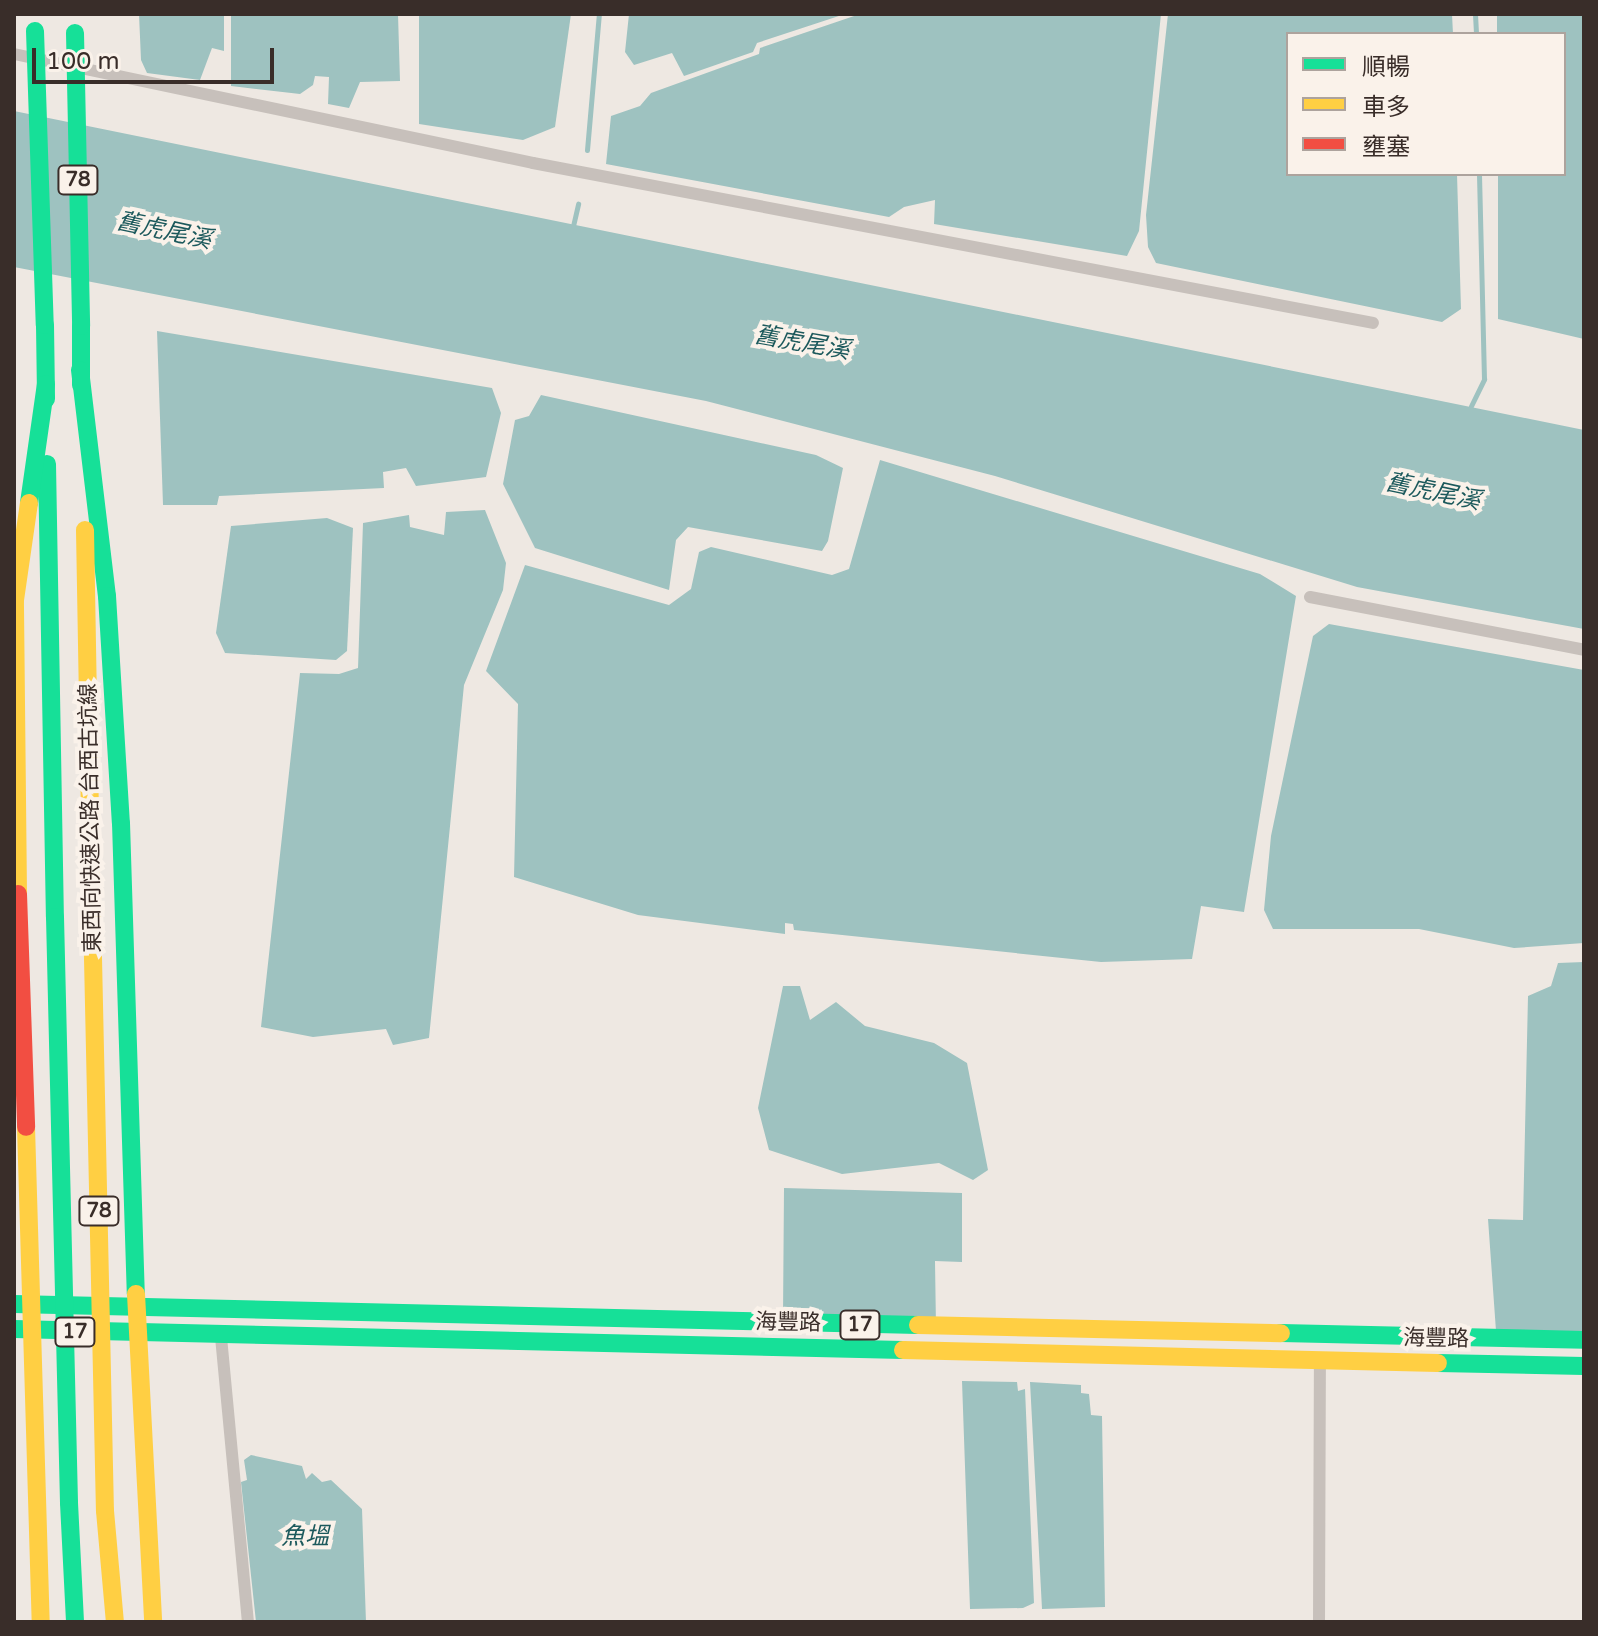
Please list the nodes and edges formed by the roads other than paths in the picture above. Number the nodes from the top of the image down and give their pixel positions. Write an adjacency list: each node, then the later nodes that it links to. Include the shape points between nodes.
1 (74, 14): 5 (main road, 東西向快速公路 台西古坑線 / 78, bridge)
2 (35, 23): 6 (main road, 東西向快速公路 台西古坑線 / 78, bridge)
3 (14, 54): 4 (street, via 533,163)
4 (1373, 323)
5 (80, 370): 11 (main road, via 107,596 121,823); 21 (main road, 東西向快速公路 台西古坑線 / 78, bridge, via 105,1511)
6 (46, 384): 9 (main road, via 15,600 16,821); 20 (main road, 東西向快速公路 台西古坑線 / 78, bridge)
7 (1310, 597): 8 (street)
8 (1584, 650)
9 (33, 1303): 10 (main road, 17); 11 (main road, 17); 13 (main road)
10 (14, 1304)
11 (136, 1309): 14 (main road); 16 (main road, 海豐路 / 17)
12 (14, 1329): 13 (main road, 17)
13 (34, 1330): 14 (main road, 17); 19 (main road)
14 (137, 1333): 15 (main road, 海豐路 / 17); 22 (main road)
15 (221, 1337): 17 (main road, 海豐路 / 17); 23 (street)
16 (1584, 1340)
17 (1320, 1363): 18 (main road, 海豐路 / 17); 24 (street)
18 (1584, 1366)
19 (41, 1622)
20 (75, 1622)
21 (115, 1622)
22 (153, 1622)
23 (248, 1622)
24 (1319, 1622)

